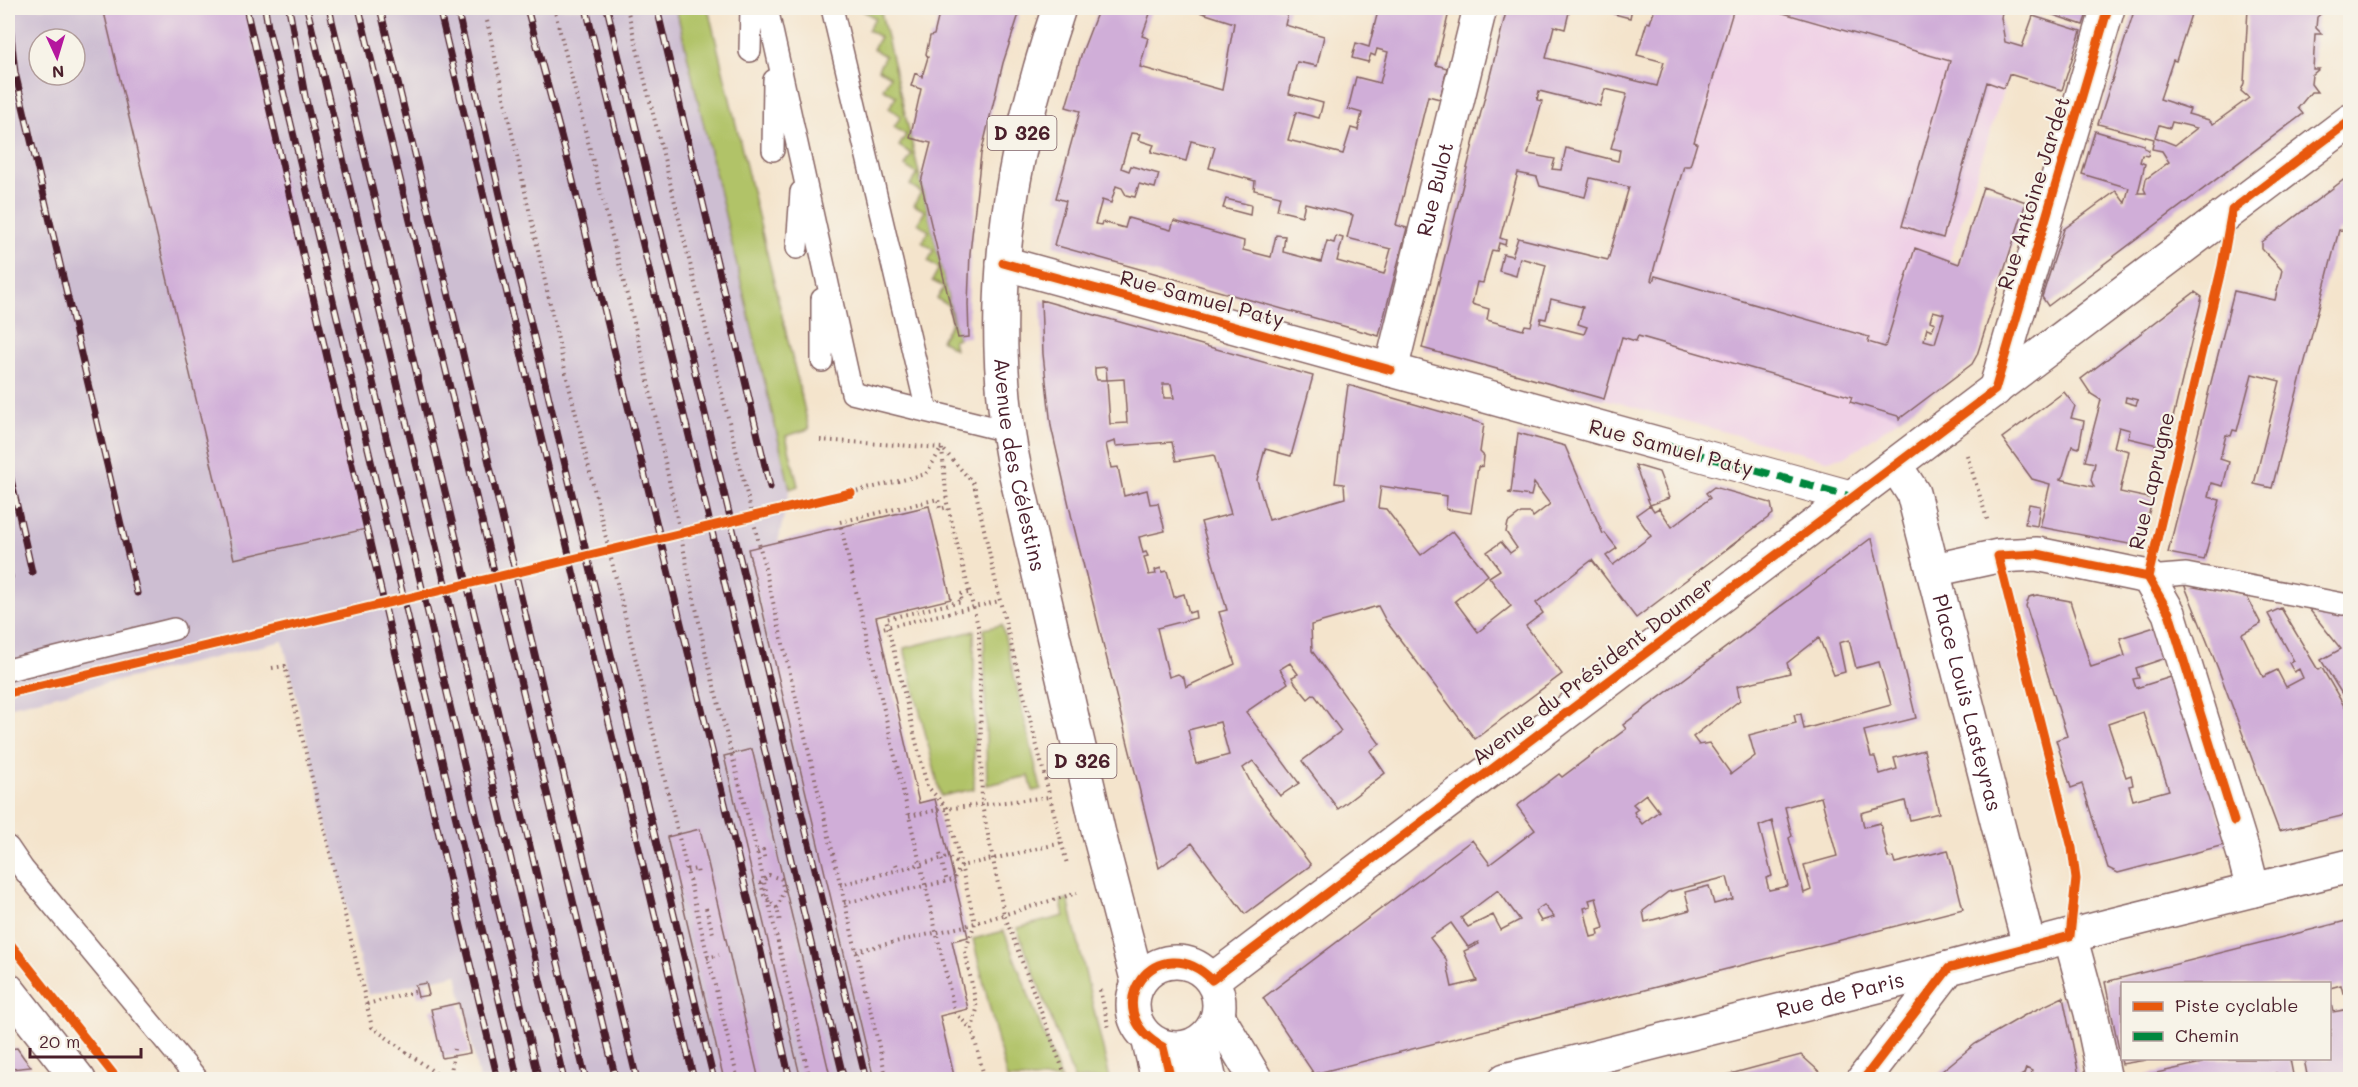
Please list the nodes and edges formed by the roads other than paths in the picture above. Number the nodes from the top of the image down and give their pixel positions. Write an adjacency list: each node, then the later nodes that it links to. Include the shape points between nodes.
1 (751, 8): 8 (lane)
2 (767, 8): 7 (lane)
3 (832, 8): 18 (lane)
4 (1059, 8): 14 (street, Avenue des Célestins / D 326, via 1017,157)
5 (1480, 8): 16 (street, Rue Bulot)
6 (2108, 8): 17 (street, Rue Antoine Jardet)
7 (774, 44): 10 (lane); 11 (lane)
8 (750, 51)
9 (2350, 122): 17 (street, Avenue du Président Doumer)
10 (773, 150)
11 (803, 171): 12 (lane); 13 (lane)
12 (796, 248)
13 (823, 262): 15 (lane); 18 (lane, via 852,393)
14 (1003, 263): 16 (street, Rue Samuel Paty); 19 (street, Avenue des Célestins / D 326, via 1001,368)
15 (822, 361)
16 (1391, 370): 20 (street, Rue Samuel Paty)
17 (1995, 390): 21 (street, Avenue du Président Doumer)
18 (927, 411): 19 (lane)
19 (1006, 431): 31 (street, Avenue des Célestins / D 326)
20 (1667, 446): 22 (street, Rue Samuel Paty)
21 (1895, 465): 22 (street, Avenue du Président Doumer); 23 (street, Place Louis Lasteyras, via 1913,493)
22 (1852, 497): 36 (street, Avenue du Président Doumer)
23 (1934, 570): 24 (street, via 1998,556 2037,554); 33 (street, Place Louis Lasteyras)
24 (2148, 578): 25 (lane, via 2186,574); 30 (street, Rue Laprugne, via 2169,613)
25 (2343, 604)
26 (174, 629): 27 (lane)
27 (8, 670)
28 (8, 847): 41 (lane)
29 (2350, 866): 30 (street, Rue de Paris)
30 (2253, 890): 32 (street, Rue de Paris)
31 (1120, 920): 34 (street); 37 (street, Avenue des Célestins / D 326)
32 (2070, 936): 33 (street, Rue de Paris); 49 (street)
33 (2029, 946): 35 (street, Rue de Paris)
34 (1175, 961): 36 (street, via 1189,963); 37 (street, via 1148,972)
35 (1948, 968): 47 (street, Rue de Paris); 48 (street)
36 (1212, 980): 39 (street, via 1220,1004)
37 (1138, 983): 39 (street, via 1133,994 1134,1019)
38 (8, 990): 40 (street)
39 (1171, 1035): 42 (lane); 43 (street); 44 (street); 45 (lane); 46 (street)
40 (79, 1080)
41 (198, 1080)
42 (1152, 1080)
43 (1171, 1080)
44 (1198, 1080)
45 (1216, 1080)
46 (1256, 1080)
47 (1505, 1080)
48 (1863, 1080)
49 (2105, 1080)

